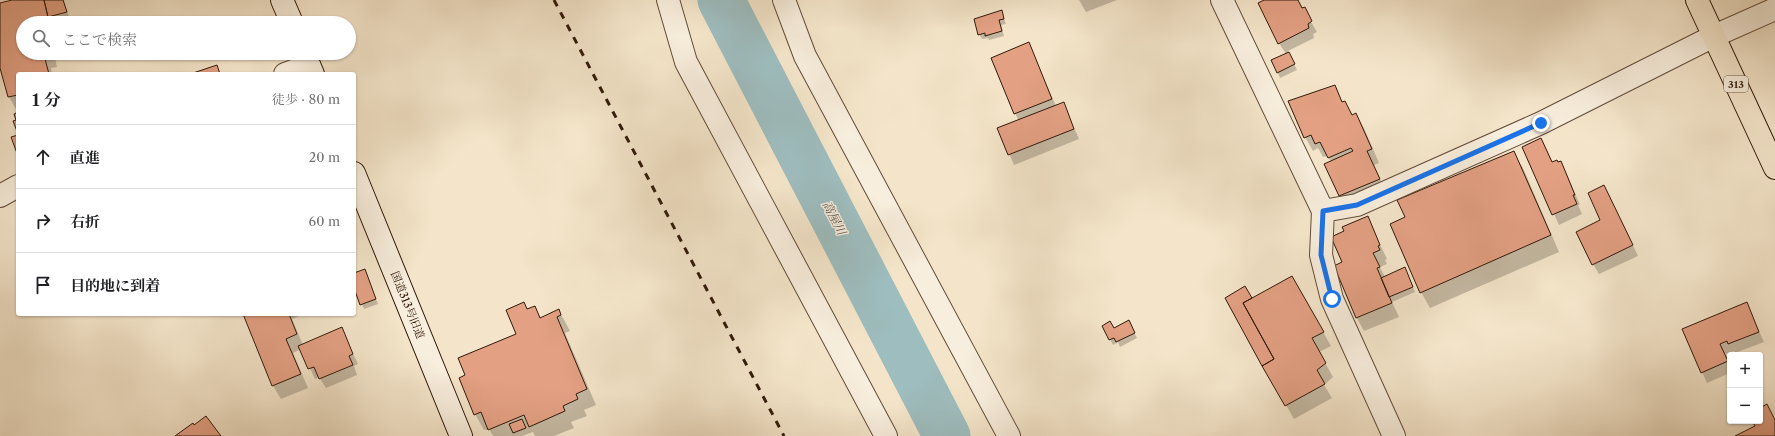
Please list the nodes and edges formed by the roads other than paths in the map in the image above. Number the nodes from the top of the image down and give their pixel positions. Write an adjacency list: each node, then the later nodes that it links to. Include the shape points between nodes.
1 (282, 0): 7 (street)
2 (668, 0): 17 (street, via 686,62)
3 (784, 0): 18 (street, via 805,56)
4 (1222, 0): 15 (street)
5 (1698, 0): 8 (highway, 313)
6 (1775, 9): 8 (street)
7 (289, 16)
8 (1714, 36): 11 (highway, 313); 15 (street, via 1541,123 1378,196 1357,205)
9 (309, 64): 10 (street)
10 (289, 72)
11 (1775, 168)
12 (356, 179): 16 (street, 国道313号旧道)
13 (16, 187): 14 (street)
14 (0, 196)
15 (1323, 211): 19 (street, via 1321,255 1332,299)
16 (461, 436)
17 (886, 436)
18 (1009, 436)
19 (1394, 436)

